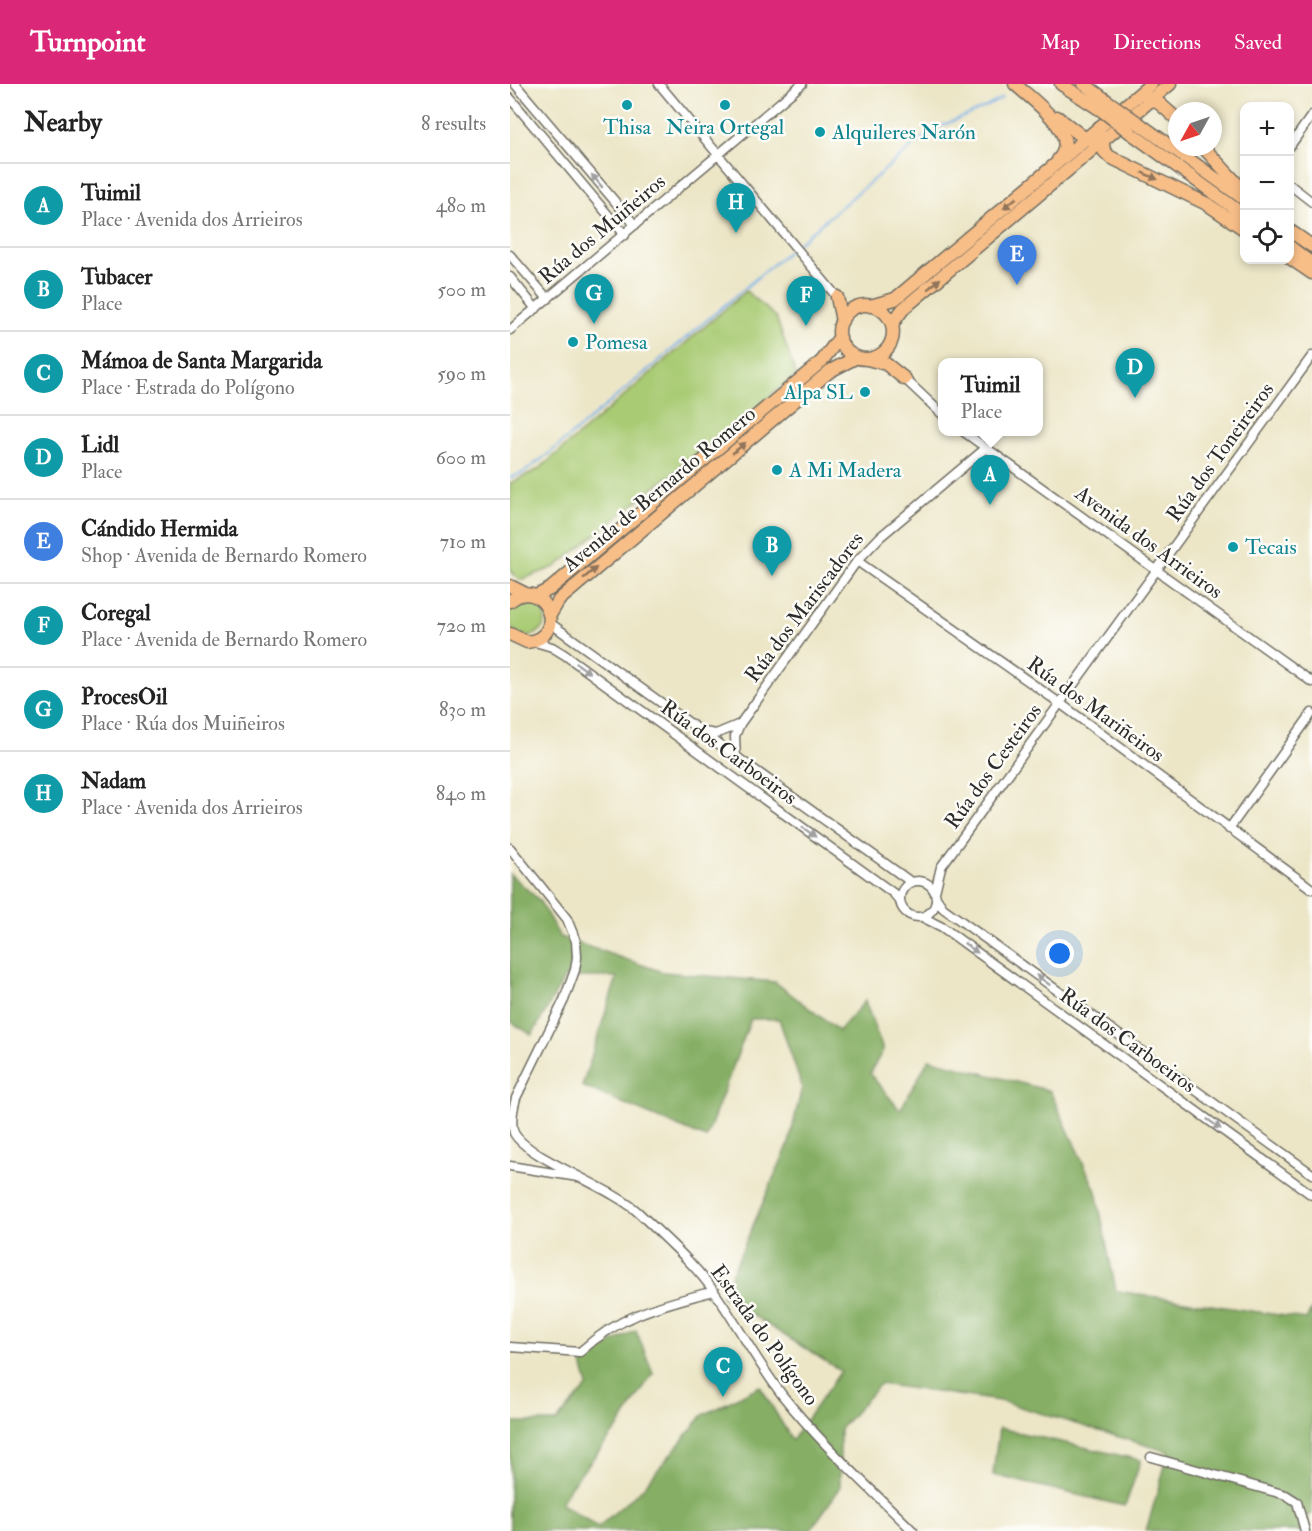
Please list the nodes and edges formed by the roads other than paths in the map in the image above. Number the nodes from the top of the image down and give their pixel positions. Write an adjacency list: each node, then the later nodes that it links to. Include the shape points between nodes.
1 (515, 84): 28 (street, one-way to 1)
2 (659, 84): 19 (street)
3 (802, 84): 19 (street, Rúa dos Muiñeiros)
4 (1016, 84): 17 (highway); 22 (highway, via 1063,133 1062,156)
5 (1061, 84): 12 (highway)
6 (1084, 84): 12 (highway)
7 (1170, 84): 9 (highway)
8 (1177, 84): 11 (highway)
9 (1146, 93): 13 (highway); 16 (highway)
10 (510, 98): 29 (street)
11 (1170, 102)
12 (1107, 108): 15 (highway, bridge)
13 (1168, 111)
14 (1312, 115): 18 (street)
15 (1136, 129): 25 (highway); 27 (highway)
16 (1103, 135): 17 (highway); 21 (highway, via 1104,151); 22 (highway)
17 (1086, 139): 22 (highway)
18 (1294, 140)
19 (718, 155): 30 (street, Rúa dos Muiñeiros); 43 (street)
20 (1212, 156): 23 (highway)
21 (1122, 164): 22 (highway, via 1095,158); 31 (highway, one-way to 31, via 1207,204)
22 (1045, 182): 45 (highway, one-way to 45, via 895,299); 48 (highway, one-way to 22, via 903,309)
23 (1240, 186)
24 (1294, 188): 26 (street)
25 (1240, 196)
26 (1312, 202)
27 (1240, 211)
28 (623, 213): 29 (street, via 621,219); 30 (street)
29 (612, 219): 33 (street)
30 (635, 225): 33 (street, Rúa dos Muiñeiros)
31 (1240, 226)
32 (1294, 233): 34 (highway)
33 (625, 235): 44 (street, Rúa dos Muiñeiros)
34 (1311, 246)
35 (1294, 250): 38 (highway)
36 (510, 255): 41 (street)
37 (1294, 261): 39 (highway)
38 (1312, 264)
39 (1312, 273)
40 (510, 277): 42 (street)
41 (538, 287): 42 (street, via 529,293); 44 (street)
42 (522, 292): 46 (street)
43 (837, 297): 45 (highway); 47 (highway)
44 (548, 299): 46 (street, Rúa dos Muiñeiros)
45 (865, 306): 47 (highway, via 846,314); 48 (highway, via 884,312)
46 (536, 309): 49 (street, Rúa dos Muiñeiros)
47 (842, 321): 50 (highway)
48 (892, 324): 51 (highway)
49 (510, 330)
50 (840, 338): 53 (highway, via 846,350); 61 (highway, Avenida de Bernardo Romero, via 822,361 550,589)
51 (891, 343): 53 (highway, via 880,355); 54 (highway)
52 (1312, 356): 59 (street, Rúa dos Toneireiros)
53 (861, 358): 54 (highway, via 886,364); 63 (highway, Avenida de Bernardo Romero, one-way to 53, via 558,600 821,379)
54 (905, 379): 55 (street)
55 (938, 410)
56 (970, 436): 57 (street, Avenida dos Arrieiros)
57 (986, 448): 58 (street, Rúa dos Mariscadores); 59 (street, Avenida dos Arrieiros)
58 (857, 561): 67 (street, Rúa dos Mariñeiros); 69 (street, Rúa dos Mariscadores)
59 (1156, 568): 66 (street, Avenida dos Arrieiros); 67 (street, Rúa dos Cesteiros)
60 (510, 586): 61 (highway)
61 (531, 595): 62 (highway, Avenida de Bernardo Romero); 63 (highway, via 543,601)
62 (510, 601)
63 (550, 619): 65 (highway, Avenida de Bernardo Romero, via 543,635); 70 (street, Rúa dos Carboeiros)
64 (513, 641): 65 (highway)
65 (532, 641): 78 (street, Rúa dos Carboeiros, one-way to 78, via 564,655)
66 (1312, 682)
67 (1061, 704): 72 (street, Rúa dos Mariñeiros); 74 (street, Rúa dos Cesteiros)
68 (1312, 713): 72 (street)
69 (740, 724): 70 (street, via 716,734); 71 (street, Rúa dos Mariscadores, via 735,736)
70 (700, 731): 71 (street, Rúa dos Carboeiros)
71 (736, 759): 75 (street, Rúa dos Carboeiros)
72 (1229, 829): 76 (street, Rúa dos Mariñeiros)
73 (510, 848): 80 (street, Estrada do Polígono, via 567,919 576,941 577,957 564,1000)
74 (941, 867): 75 (street, Rúa dos Cesteiros); 77 (street, Rúa dos Cesteiros)
75 (913, 881): 77 (street, Rúa dos Carboeiros, via 926,882); 78 (street, via 901,891)
76 (1312, 889)
77 (936, 896): 79 (street, via 933,910); 84 (street, Rúa dos Carboeiros, one-way to 77, via 943,908)
78 (900, 901): 79 (street, Rúa dos Carboeiros, via 906,914)
79 (922, 917): 86 (street, Rúa dos Carboeiros, one-way to 86, via 942,927)
80 (516, 1098): 81 (street); 82 (street, Estrada do Polígono)
81 (510, 1110)
82 (511, 1126): 85 (street, Estrada do Polígono, via 530,1150)
83 (510, 1166): 85 (street)
84 (1312, 1174)
85 (587, 1179): 87 (street, Estrada do Polígono, via 637,1210)
86 (1312, 1195)
87 (714, 1291): 88 (street, via 631,1316 603,1331 580,1352); 90 (street, Estrada do Polígono, via 783,1396 844,1464)
88 (510, 1347)
89 (1151, 1457): 91 (street, via 1286,1494 1297,1502)
90 (913, 1531)
91 (1305, 1531)

